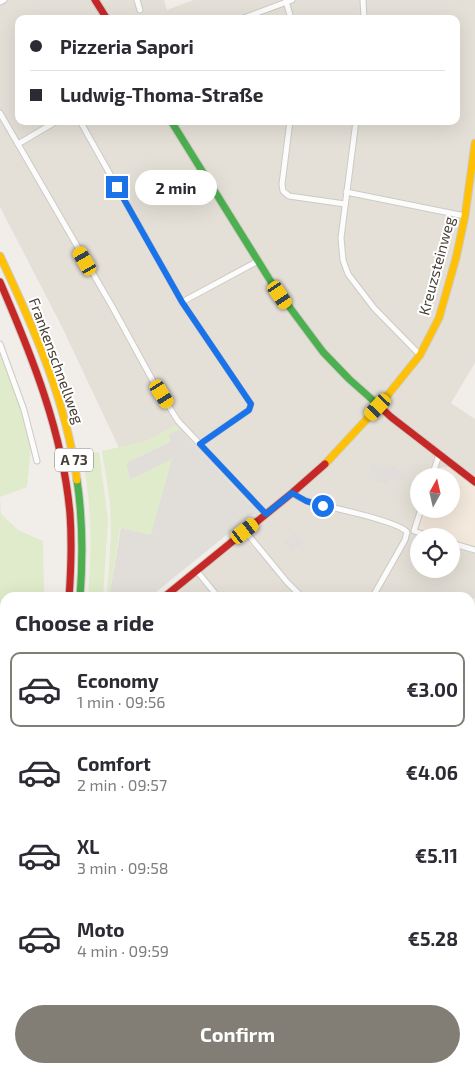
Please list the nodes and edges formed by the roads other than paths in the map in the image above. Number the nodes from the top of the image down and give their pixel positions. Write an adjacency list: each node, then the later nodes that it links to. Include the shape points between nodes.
1 (4, 0): 6 (street)
2 (95, 0): 8 (main road)
3 (137, 0): 7 (street)
4 (363, 0): 11 (street)
5 (289, 1): 9 (street); 10 (street)
6 (0, 2)
7 (140, 10)
8 (104, 15)
9 (252, 15)
10 (290, 15)
11 (364, 15)
12 (0, 113): 19 (street)
13 (51, 125): 19 (street)
14 (82, 125): 26 (street)
15 (174, 125): 24 (main road)
16 (289, 125): 21 (street, via 283,190 289,196)
17 (355, 125): 20 (street)
18 (475, 143): 22 (main road, Kreuzsteinweg)
19 (18, 144): 30 (street, via 153,381 178,421)
20 (346, 192): 21 (street); 22 (street)
21 (345, 204): 28 (street, via 340,246 348,274 388,324)
22 (465, 216): 28 (main road, Kreuzsteinweg, via 441,313)
23 (0, 256): 42 (main road, Frankenschnellweg / A 73, via 33,329 60,404 73,454 82,523)
24 (258, 261): 26 (street); 29 (main road, via 308,333)
25 (0, 282): 41 (main road, Frankenschnellweg / A 73, via 31,354 63,461 71,524)
26 (182, 302): 30 (street, via 251,404 249,410)
27 (0, 344): 32 (street, via 24,410)
28 (420, 355): 29 (main road, Kreuzsteinweg)
29 (378, 407): 31 (main road); 35 (main road, Kreuzsteinweg, via 330,459)
30 (200, 444): 36 (street)
31 (439, 454): 33 (street); 34 (main road)
32 (37, 460)
33 (435, 468)
34 (475, 482)
35 (292, 493): 36 (main road, Kreuzsteinweg); 46 (street, via 306,501 388,523 407,532 406,540)
36 (266, 514): 37 (main road, Kreuzsteinweg)
37 (245, 531): 40 (main road, Kreuzsteinweg); 45 (street)
38 (460, 546): 39 (street)
39 (475, 550)
40 (196, 570): 43 (main road, Kreuzsteinweg); 44 (street)
41 (69, 592)
42 (80, 592)
43 (170, 592)
44 (214, 592)
45 (297, 592)
46 (376, 592)

